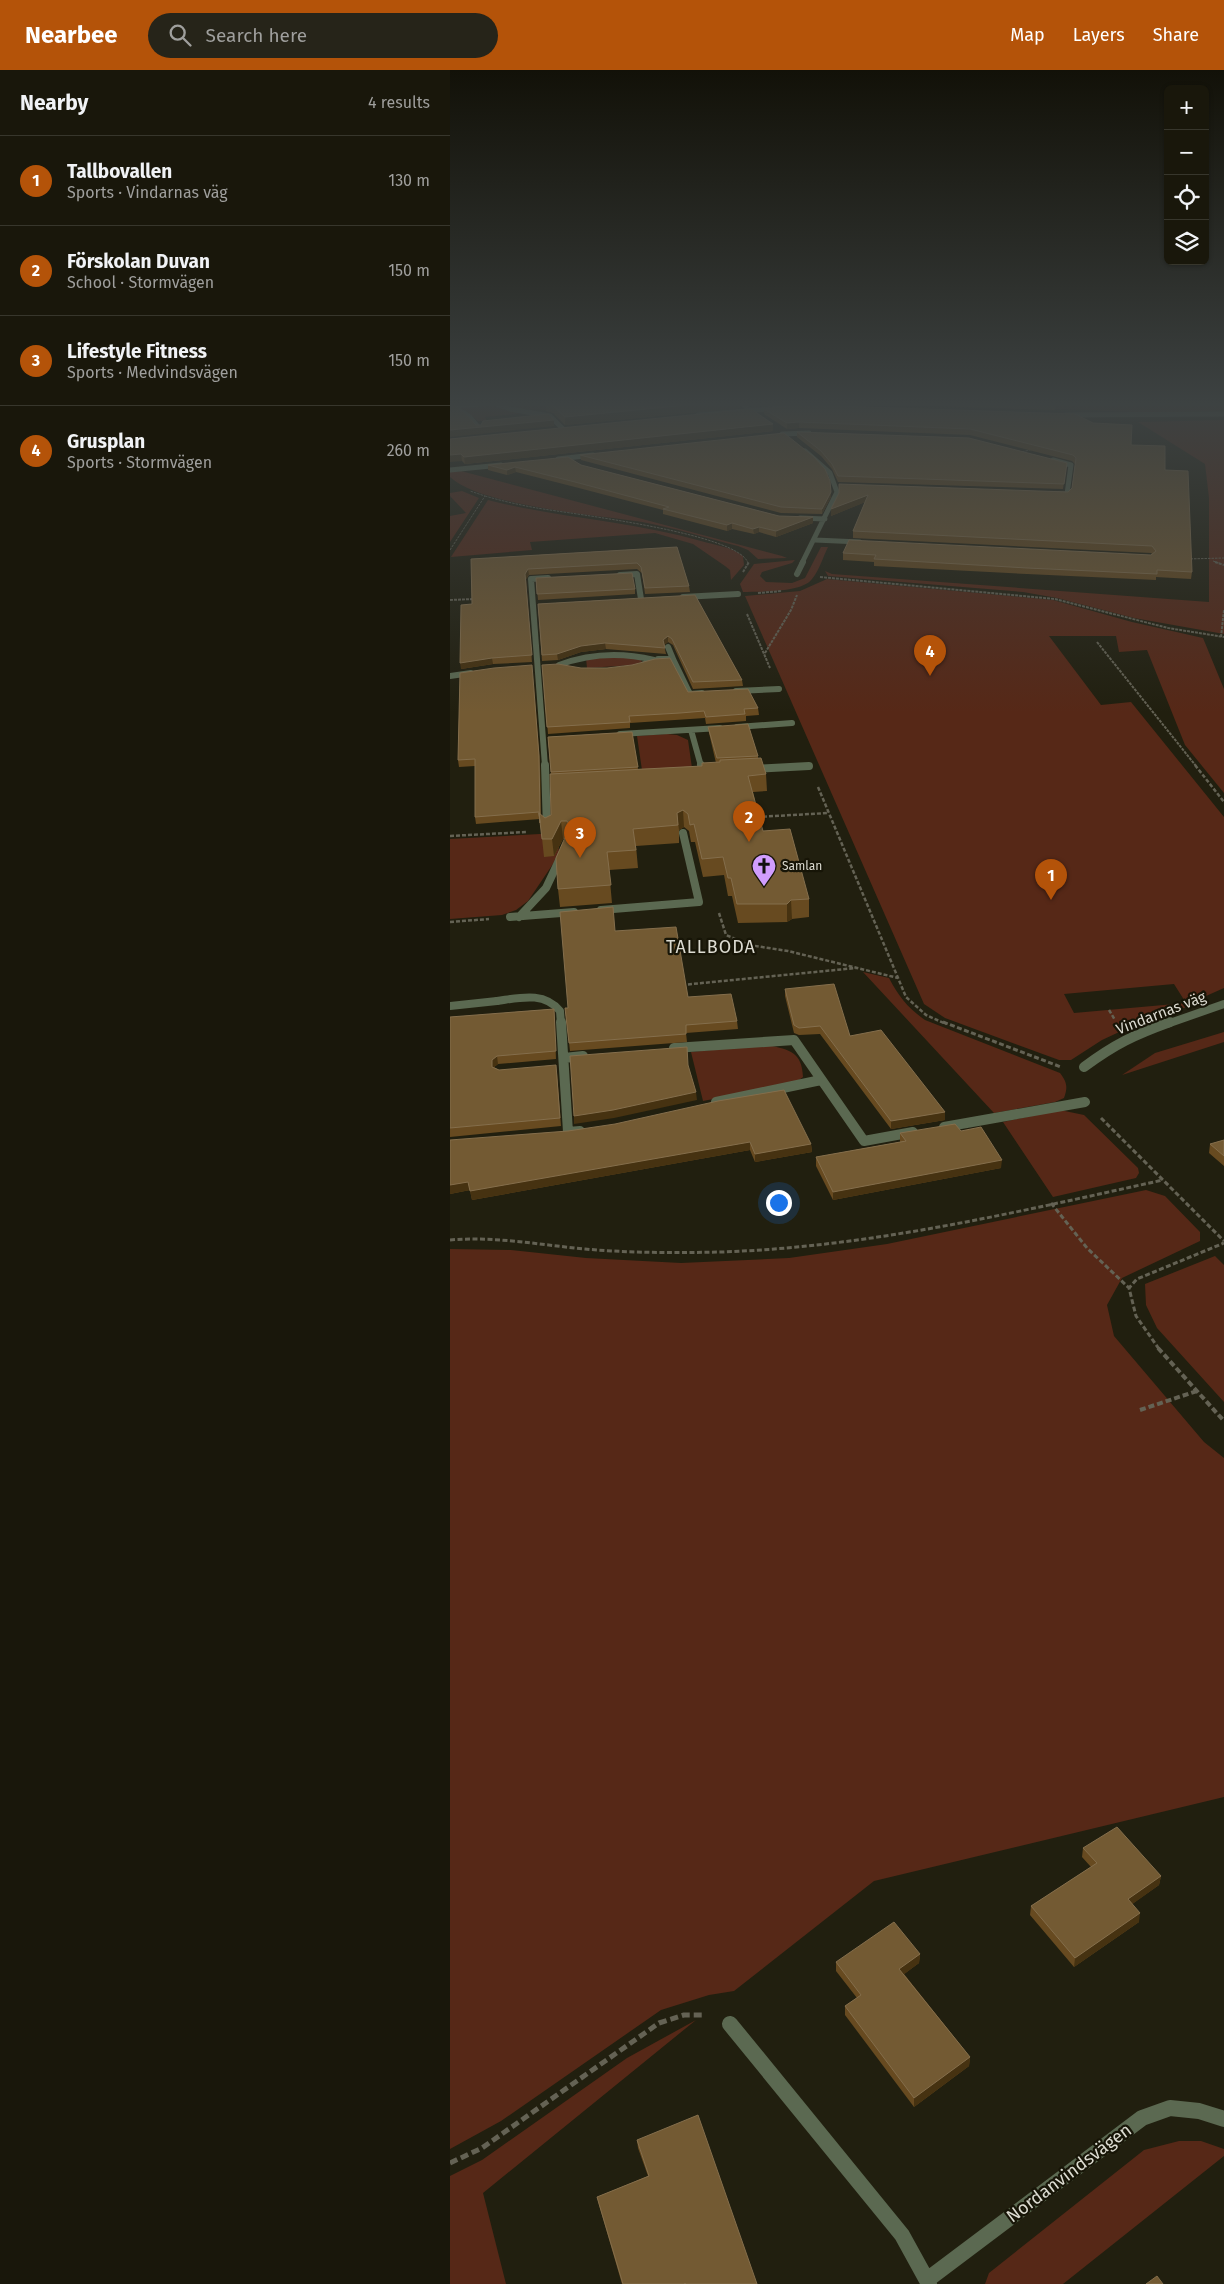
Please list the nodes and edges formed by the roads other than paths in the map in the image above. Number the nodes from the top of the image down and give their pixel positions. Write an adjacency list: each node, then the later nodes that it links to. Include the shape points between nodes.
1 (832, 505): 3 (street)
2 (797, 518): 3 (street)
3 (825, 519): 4 (street)
4 (815, 540): 5 (street); 6 (street)
5 (870, 543)
6 (797, 574)
7 (608, 575): 12 (street, via 637,574)
8 (560, 578): 14 (street, via 531,576)
9 (738, 594): 10 (street)
10 (680, 597)
11 (651, 598): 12 (street)
12 (641, 599): 13 (street)
13 (632, 600)
14 (532, 605): 15 (street); 19 (street)
15 (542, 605)
16 (668, 648): 17 (street)
17 (673, 658): 18 (street); 27 (street, via 690,694)
18 (654, 660): 19 (street, via 624,654 579,657); 21 (street)
19 (548, 666): 20 (street); 22 (street); 31 (street)
20 (529, 667)
21 (637, 667)
22 (572, 669)
23 (477, 672): 24 (street)
24 (450, 676)
25 (779, 689): 26 (street)
26 (730, 692)
27 (710, 693)
28 (792, 723): 29 (street)
29 (691, 730): 30 (street); 35 (street)
30 (613, 735)
31 (544, 739): 32 (street); 38 (street)
32 (554, 739)
33 (809, 766): 34 (street)
34 (741, 770)
35 (702, 772): 36 (street); 37 (street)
36 (712, 772)
37 (694, 774)
38 (546, 785): 39 (street); 40 (street)
39 (556, 785)
40 (547, 830)
41 (683, 833): 42 (street, via 699,902 515,917 546,888)
42 (566, 844)
43 (1224, 1004): 48 (street, Vindarnas väg, via 1139,1033 1114,1045)
44 (450, 1006): 47 (street, via 543,996 556,1003 560,1011)
45 (662, 1050): 49 (street, via 794,1040)
46 (593, 1055): 47 (street)
47 (561, 1063): 52 (street, via 564,1133)
48 (1084, 1067)
49 (820, 1080): 50 (street, via 864,1141); 51 (street)
50 (1085, 1102)
51 (706, 1104)
52 (587, 1130)
53 (730, 2024): 55 (street, Nordanvindsvägen, via 902,2234)
54 (1224, 2119): 55 (street, Nordanvindsvägen, via 1199,2111 1170,2108 1142,2118)
55 (928, 2282)

